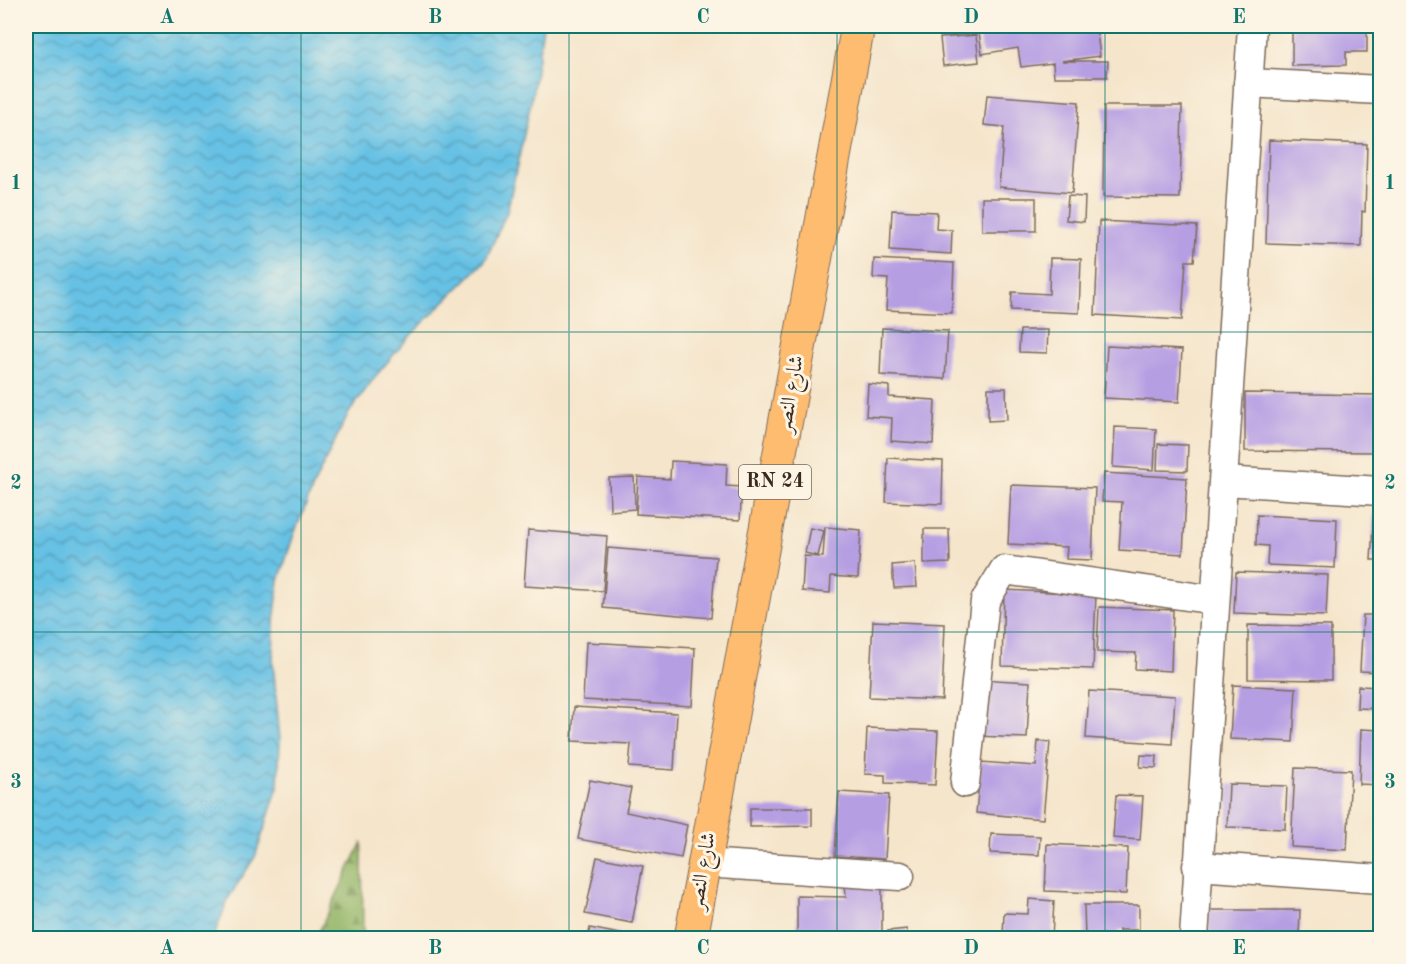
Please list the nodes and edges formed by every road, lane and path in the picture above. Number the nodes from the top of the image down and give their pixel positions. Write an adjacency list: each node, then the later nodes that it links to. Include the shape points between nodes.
1 (858, 26): 9 (main road, شارع النصر / RN 24)
2 (1252, 26): 3 (street)
3 (1248, 83): 4 (street); 5 (street)
4 (1380, 90)
5 (1224, 481): 6 (street); 7 (street)
6 (1380, 490)
7 (1215, 600): 8 (street, via 1004,570 986,601); 10 (street)
8 (965, 783)
9 (704, 862): 11 (street); 13 (main road, شارع النصر / RN 24)
10 (1197, 866): 12 (street); 14 (street)
11 (900, 876)
12 (1380, 879)
13 (691, 939)
14 (1194, 939)

